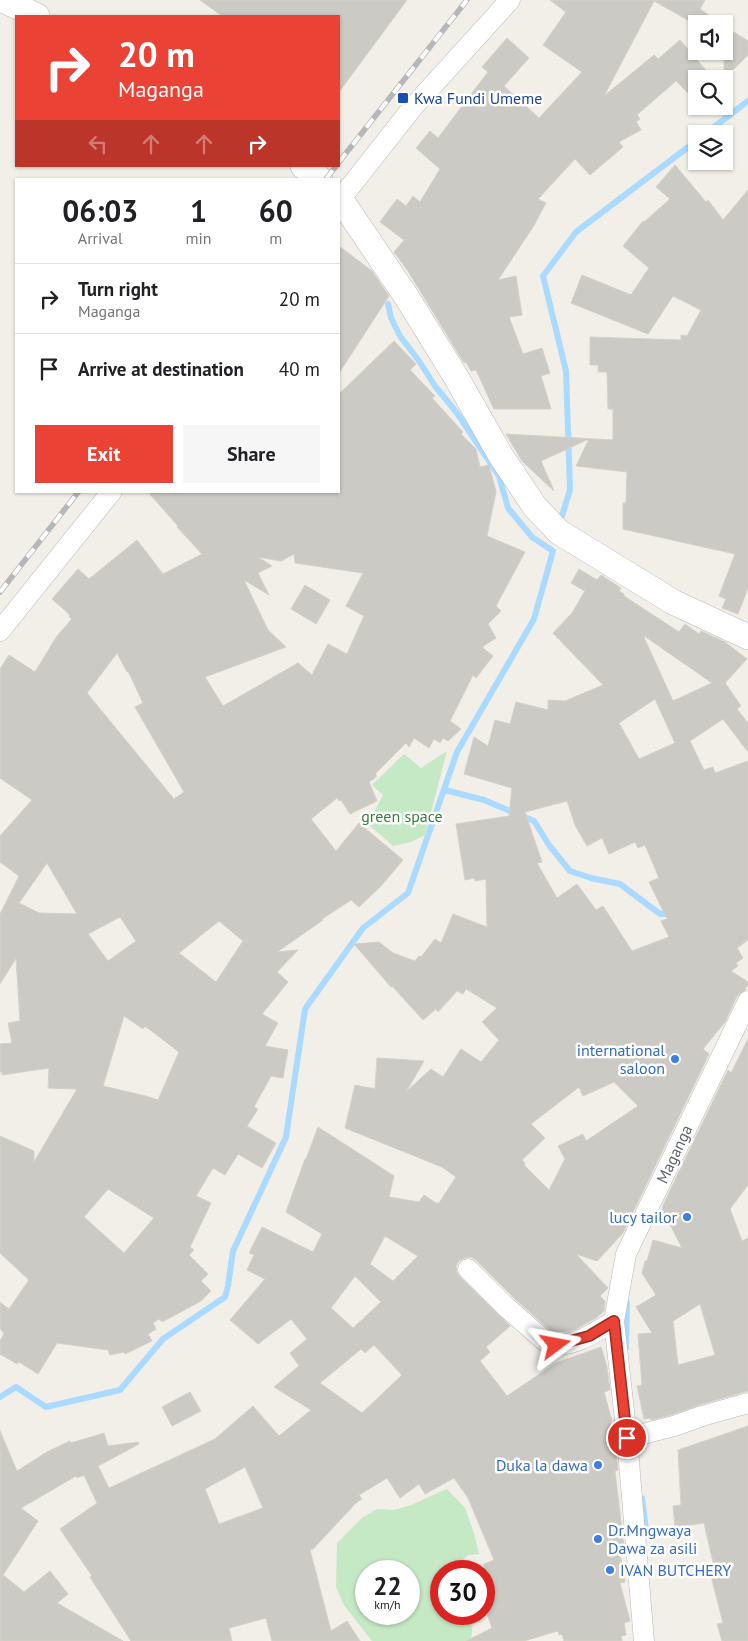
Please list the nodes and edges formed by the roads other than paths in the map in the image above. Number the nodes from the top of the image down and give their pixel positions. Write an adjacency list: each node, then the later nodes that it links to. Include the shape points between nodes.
1 (3, 0): 3 (street)
2 (510, 0): 6 (street, via 413,107)
3 (36, 15)
4 (304, 167): 5 (street)
5 (319, 178)
6 (340, 198)
7 (340, 200): 10 (street, via 406,296 500,456 535,508 559,532 665,597)
8 (110, 493): 9 (street)
9 (0, 631)
10 (748, 637)
11 (748, 1001): 13 (street, Maganga, via 626,1254)
12 (468, 1269): 13 (street, via 551,1345 589,1336)
13 (614, 1321): 15 (street, Maganga)
14 (748, 1403): 15 (street)
15 (627, 1438): 16 (street, Maganga)
16 (644, 1641)

